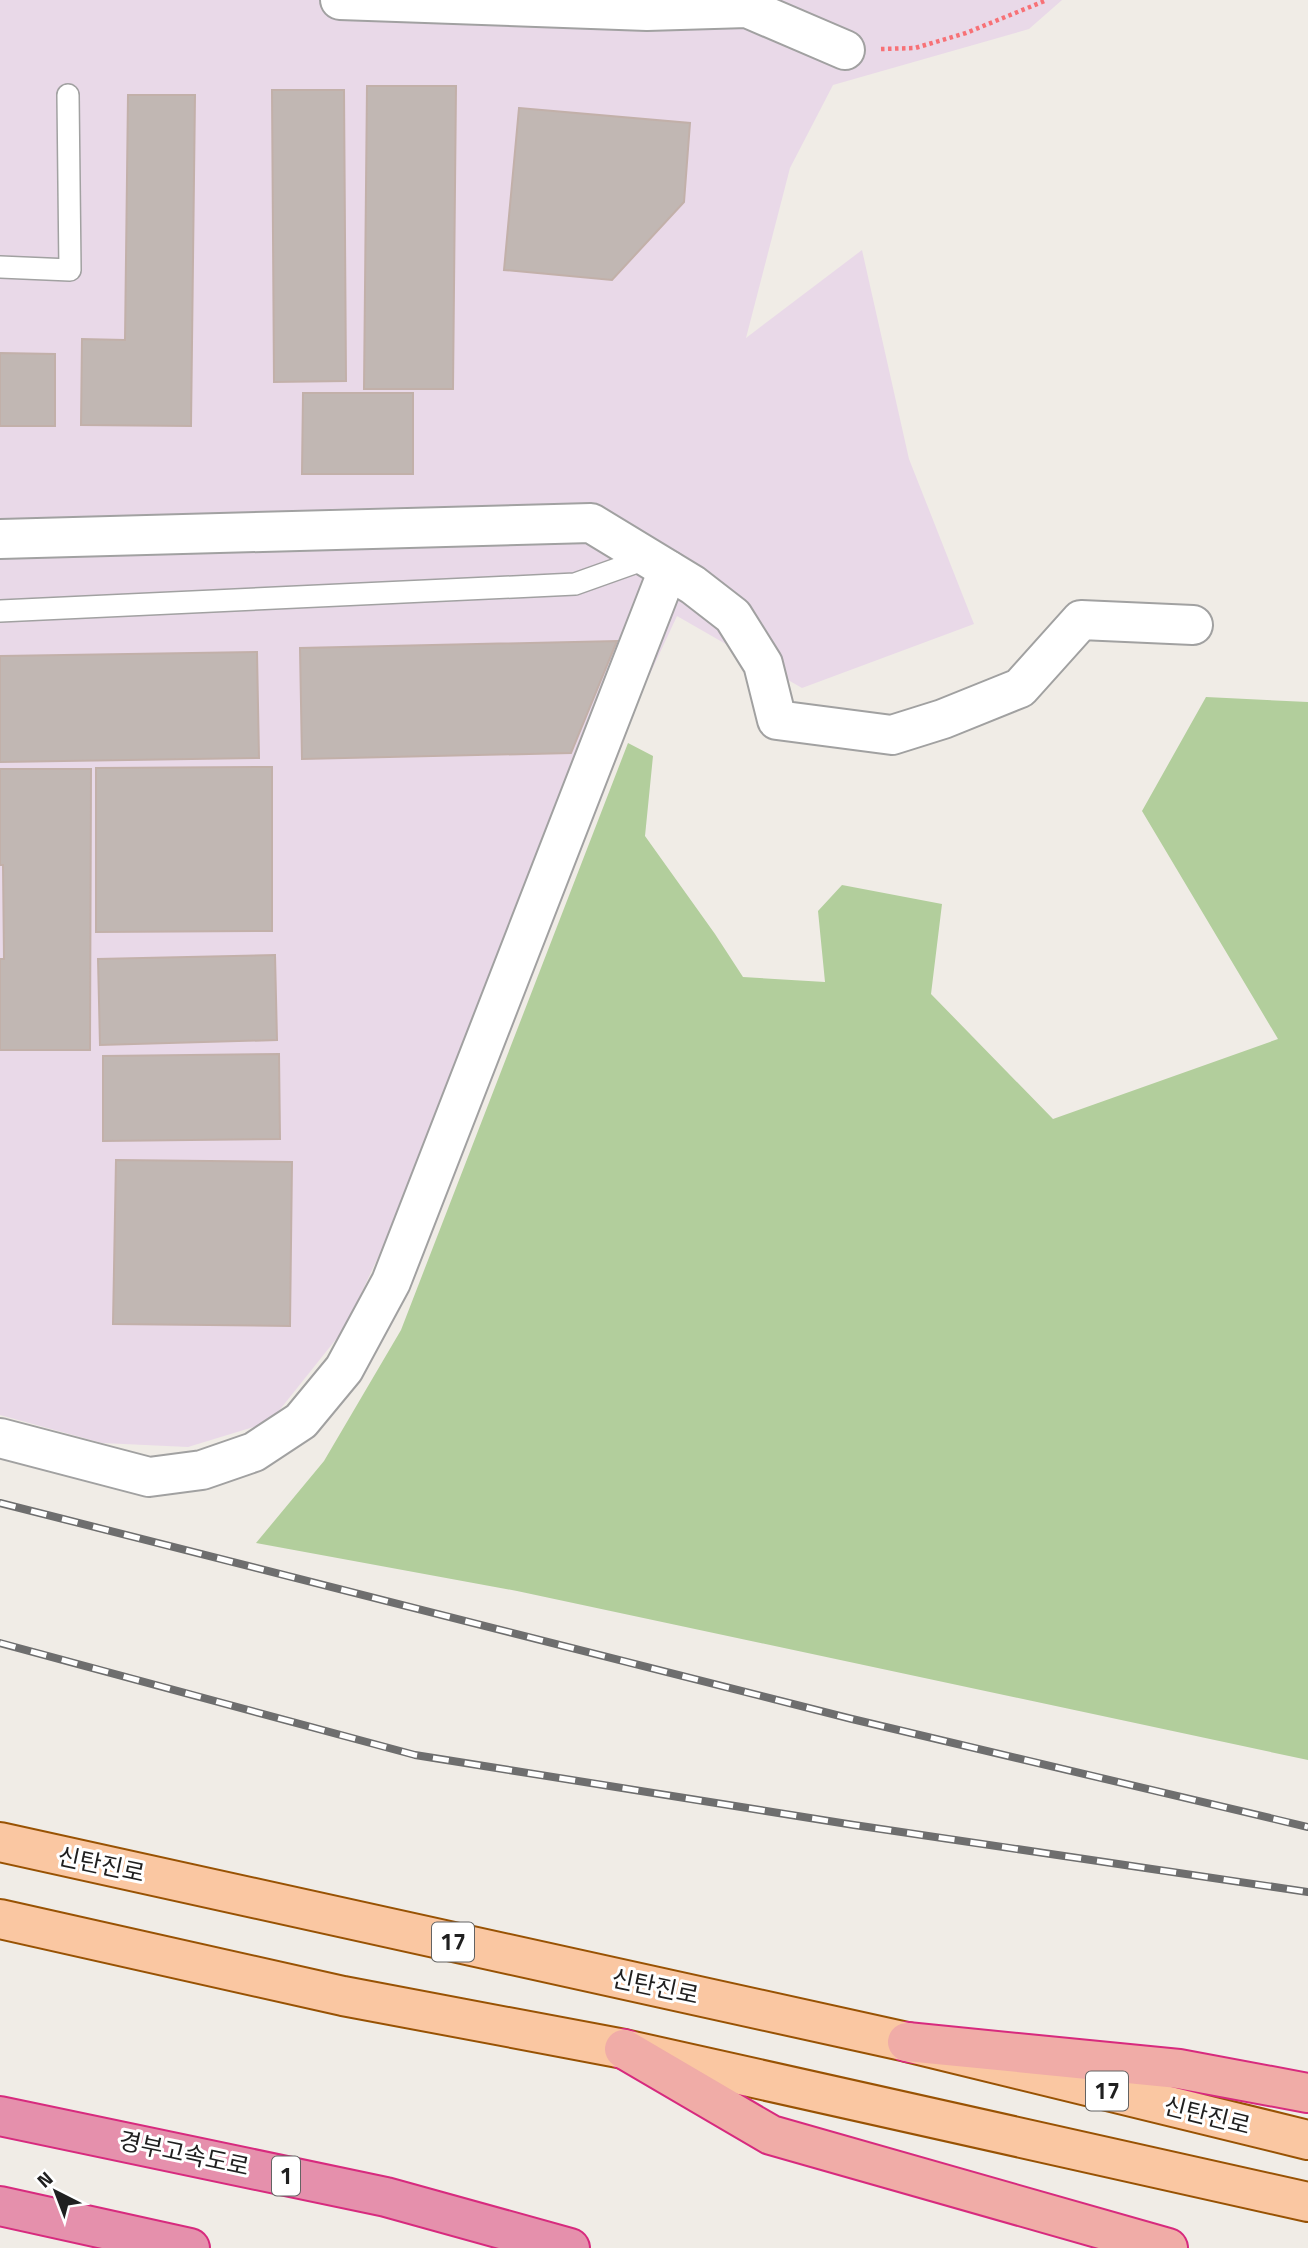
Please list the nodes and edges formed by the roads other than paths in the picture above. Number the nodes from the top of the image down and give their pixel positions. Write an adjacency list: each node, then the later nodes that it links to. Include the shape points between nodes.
1 (340, 0): 2 (street, via 647,11 747,8)
2 (845, 51)
3 (68, 95): 4 (lane, via 70,270)
4 (0, 267)
5 (0, 540): 6 (street, via 591,523)
6 (658, 564): 7 (lane, via 575,584); 8 (street, via 733,615 763,664 777,720 892,735 1020,688 1081,620); 9 (street, via 391,1282 344,1369 301,1421 254,1452 202,1470 149,1478)
7 (0, 611)
8 (1193, 625)
9 (0, 1438)
10 (0, 1842): 12 (main road, 신탄진로 / 17)
11 (0, 1919): 13 (main road, via 342,1996)
12 (907, 2042): 14 (highway, via 1179,2069); 16 (main road, 신탄진로 / 17)
13 (624, 2049): 17 (main road); 21 (highway, via 771,2135)
14 (1308, 2093)
15 (0, 2116): 20 (highway, 경부고속도로 / 1, via 386,2197)
16 (1308, 2140)
17 (1308, 2202)
18 (0, 2206): 19 (highway)
19 (190, 2248)
20 (570, 2248)
21 (1168, 2248)

